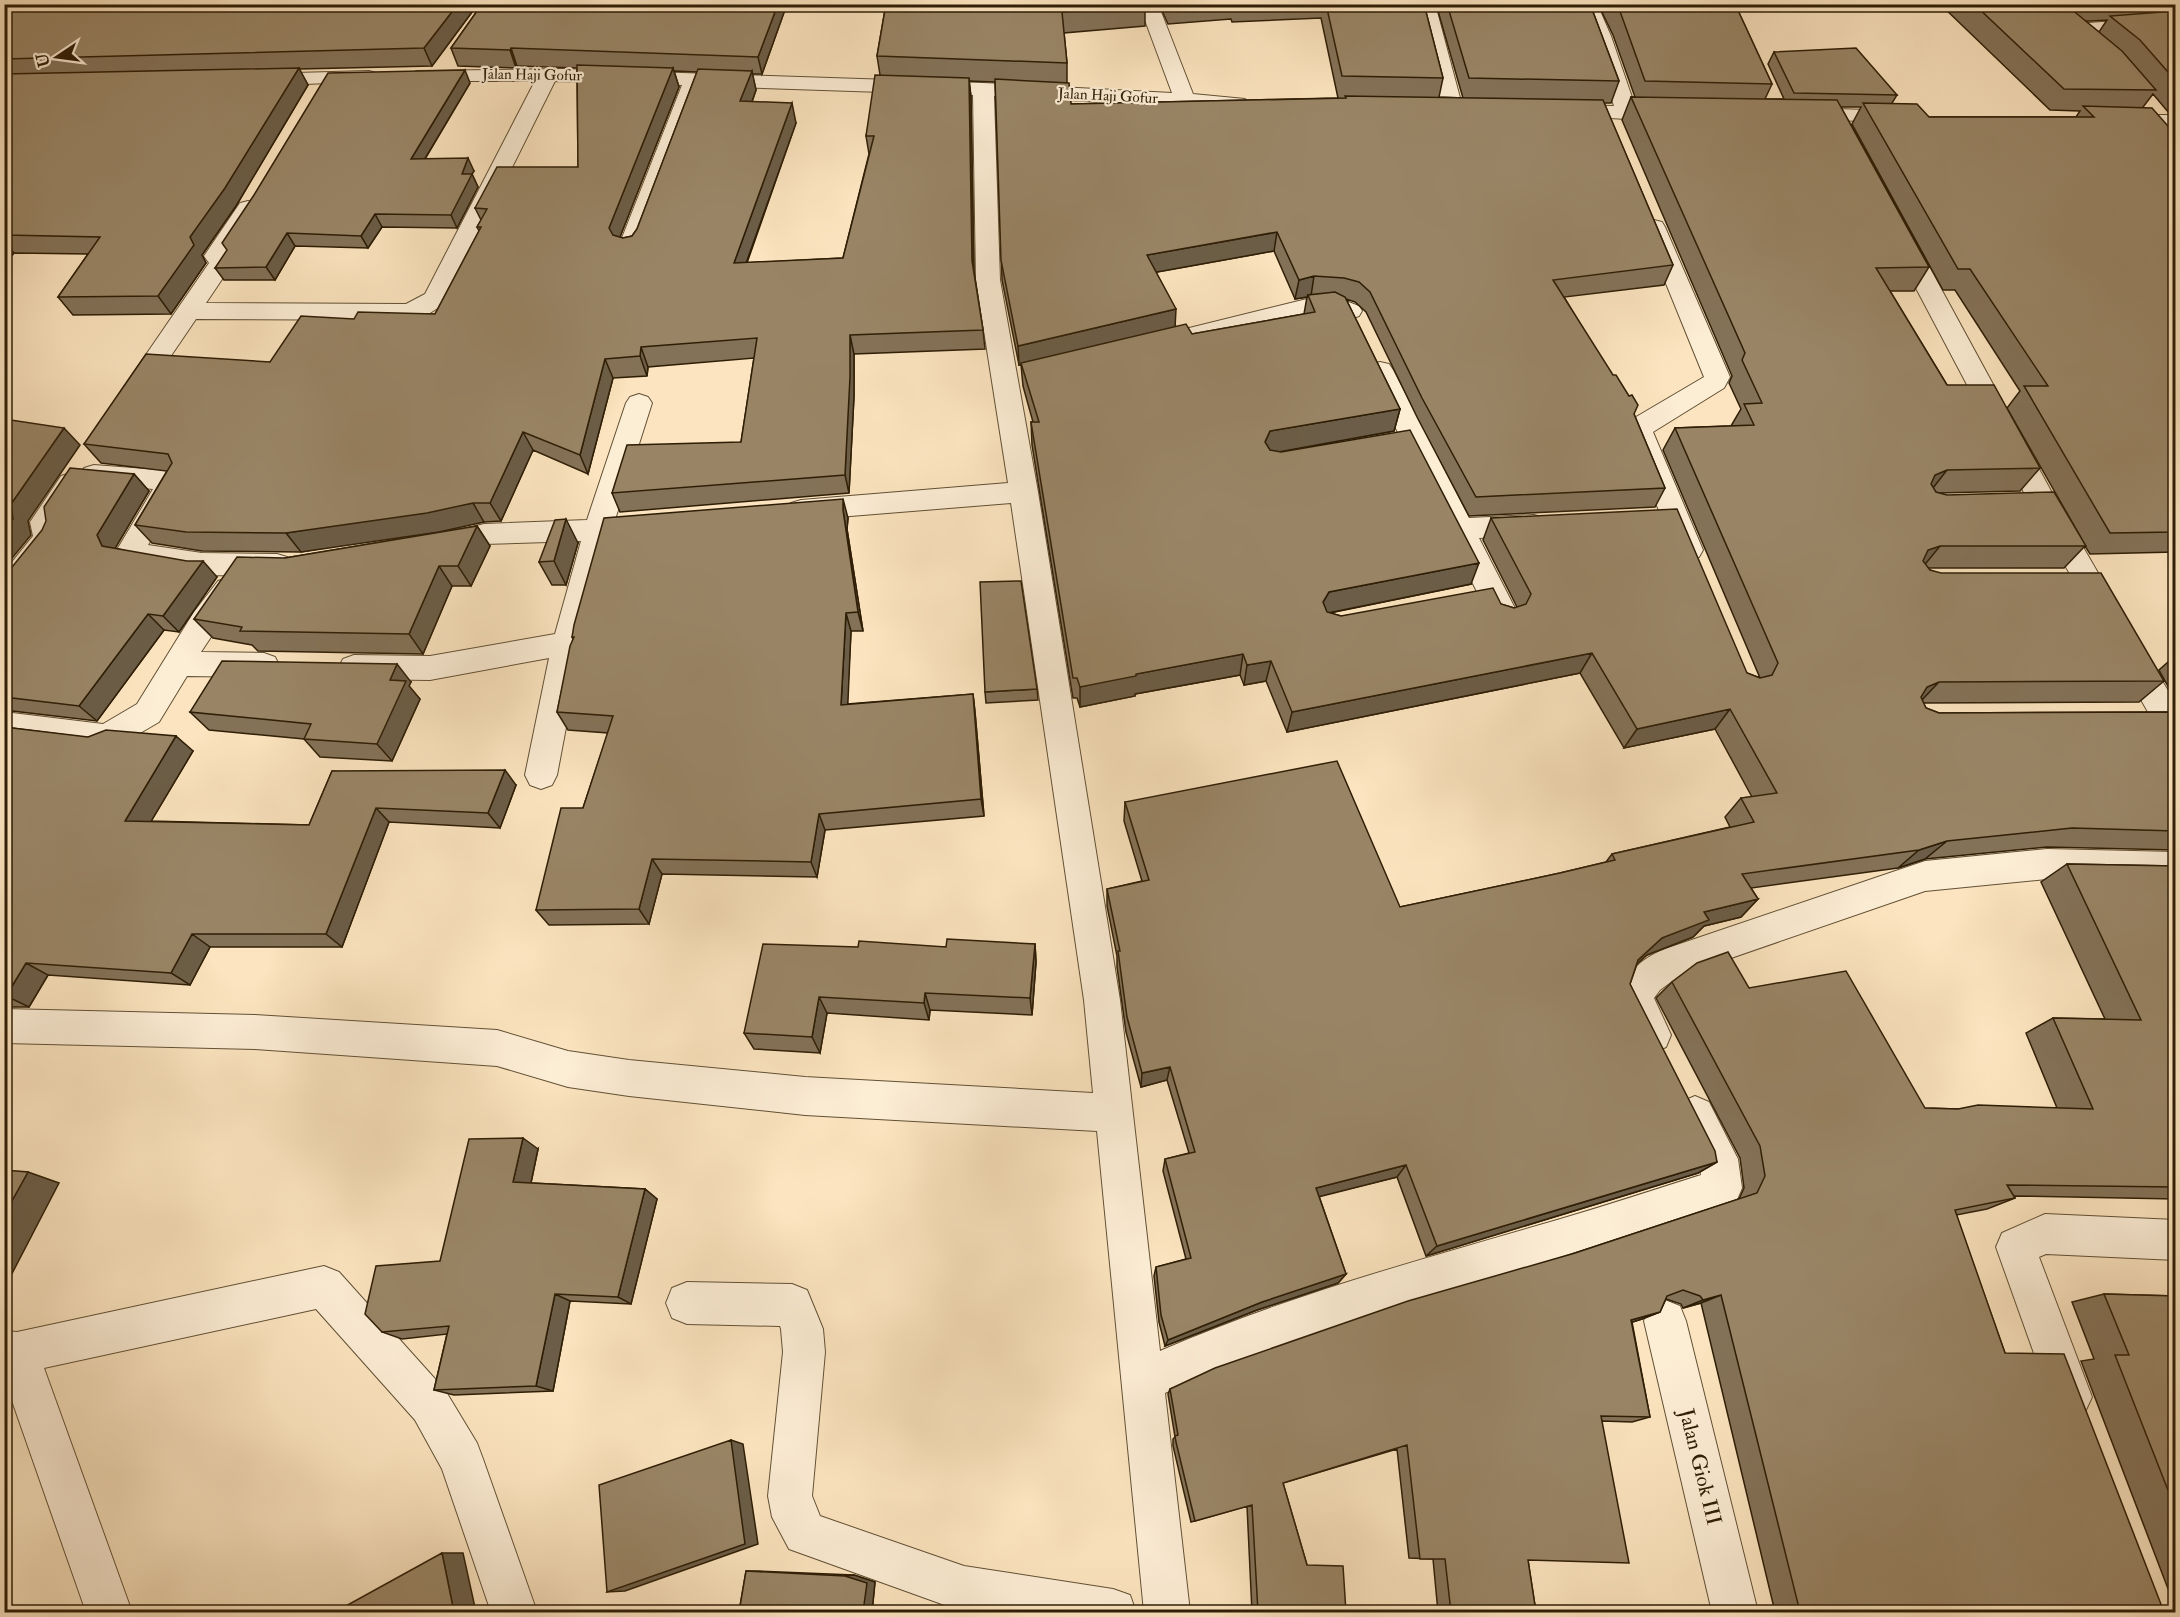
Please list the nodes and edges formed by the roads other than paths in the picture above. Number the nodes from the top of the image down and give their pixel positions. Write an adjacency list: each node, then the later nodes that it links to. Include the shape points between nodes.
1 (1148, 4): 14 (street)
2 (1425, 4): 16 (street)
3 (1587, 4): 22 (street, via 1601,36)
4 (2055, 15): 6 (street)
5 (2175, 23): 6 (street)
6 (2073, 30): 7 (street)
7 (2090, 45)
8 (452, 57): 9 (street)
9 (439, 74): 10 (street, Jalan Haji Gofur); 11 (street, Jalan Haji Gofur, via 320,88)
10 (548, 75): 12 (street, Jalan Haji Gofur); 29 (street, via 435,299 407,312)
11 (237, 80)
12 (694, 80): 13 (street, Jalan Haji Gofur); 28 (street)
13 (983, 89): 14 (street, Jalan Haji Gofur); 33 (street, via 988,280 1018,377)
14 (1185, 101): 15 (street, Jalan Haji Gofur)
15 (1255, 103)
16 (1453, 109)
17 (1546, 111): 22 (street)
18 (1685, 113): 22 (street)
19 (1779, 114): 21 (street, via 1840,126)
20 (2157, 117): 23 (street); 24 (street)
21 (1917, 118)
22 (1616, 120)
23 (2095, 120)
24 (2162, 143)
25 (261, 187): 29 (street, via 216,256 221,263)
26 (1643, 200): 41 (street, via 1717,376 1715,382 1645,423 1640,432 1665,518)
27 (1890, 217): 43 (street, via 2031,502)
28 (630, 248)
29 (188, 311): 32 (street)
30 (1152, 345): 37 (street, via 1311,306 1341,306 1352,313 1365,339 1402,441)
31 (639, 403): 36 (street)
32 (123, 407)
33 (1024, 492): 34 (street); 56 (street, via 1100,988)
34 (776, 512)
35 (1560, 524): 37 (street)
36 (606, 527): 38 (street, via 484,534); 46 (street)
37 (1460, 529): 45 (street)
38 (416, 548)
39 (301, 565): 40 (street)
40 (244, 566): 44 (street, via 129,553 172,481 84,464 44,522 47,538); 47 (street)
41 (1698, 570)
42 (2053, 581): 43 (street)
43 (2088, 581): 52 (street)
44 (4, 593)
45 (1489, 602)
46 (567, 643): 49 (street, via 430,668); 53 (street)
47 (179, 664): 48 (street); 51 (street, via 148,713 107,736)
48 (286, 666)
49 (322, 666)
50 (2131, 717): 52 (street)
51 (4, 725)
52 (2171, 725)
53 (542, 775)
54 (2175, 867): 61 (street, via 2047,864 1925,876 1668,964 1647,978 1635,995 1637,1005 1718,1159 1722,1188 1396,1286 1205,1353)
55 (4, 1026): 56 (street, via 255,1032 497,1048 568,1069 652,1080 805,1096)
56 (1114, 1113): 61 (street)
57 (2175, 1240): 62 (street, via 2045,1234 2016,1247)
58 (687, 1303): 65 (street, via 792,1305 802,1329 804,1352 790,1496 795,1517 805,1533 964,1589)
59 (1665, 1321): 67 (street, Jalan Giok III)
60 (11, 1353): 63 (street); 64 (street, via 324,1287 430,1405 461,1460)
61 (1142, 1381): 66 (street)
62 (2082, 1427)
63 (109, 1612)
64 (514, 1612)
65 (1113, 1612)
66 (1167, 1612)
67 (1735, 1612)

